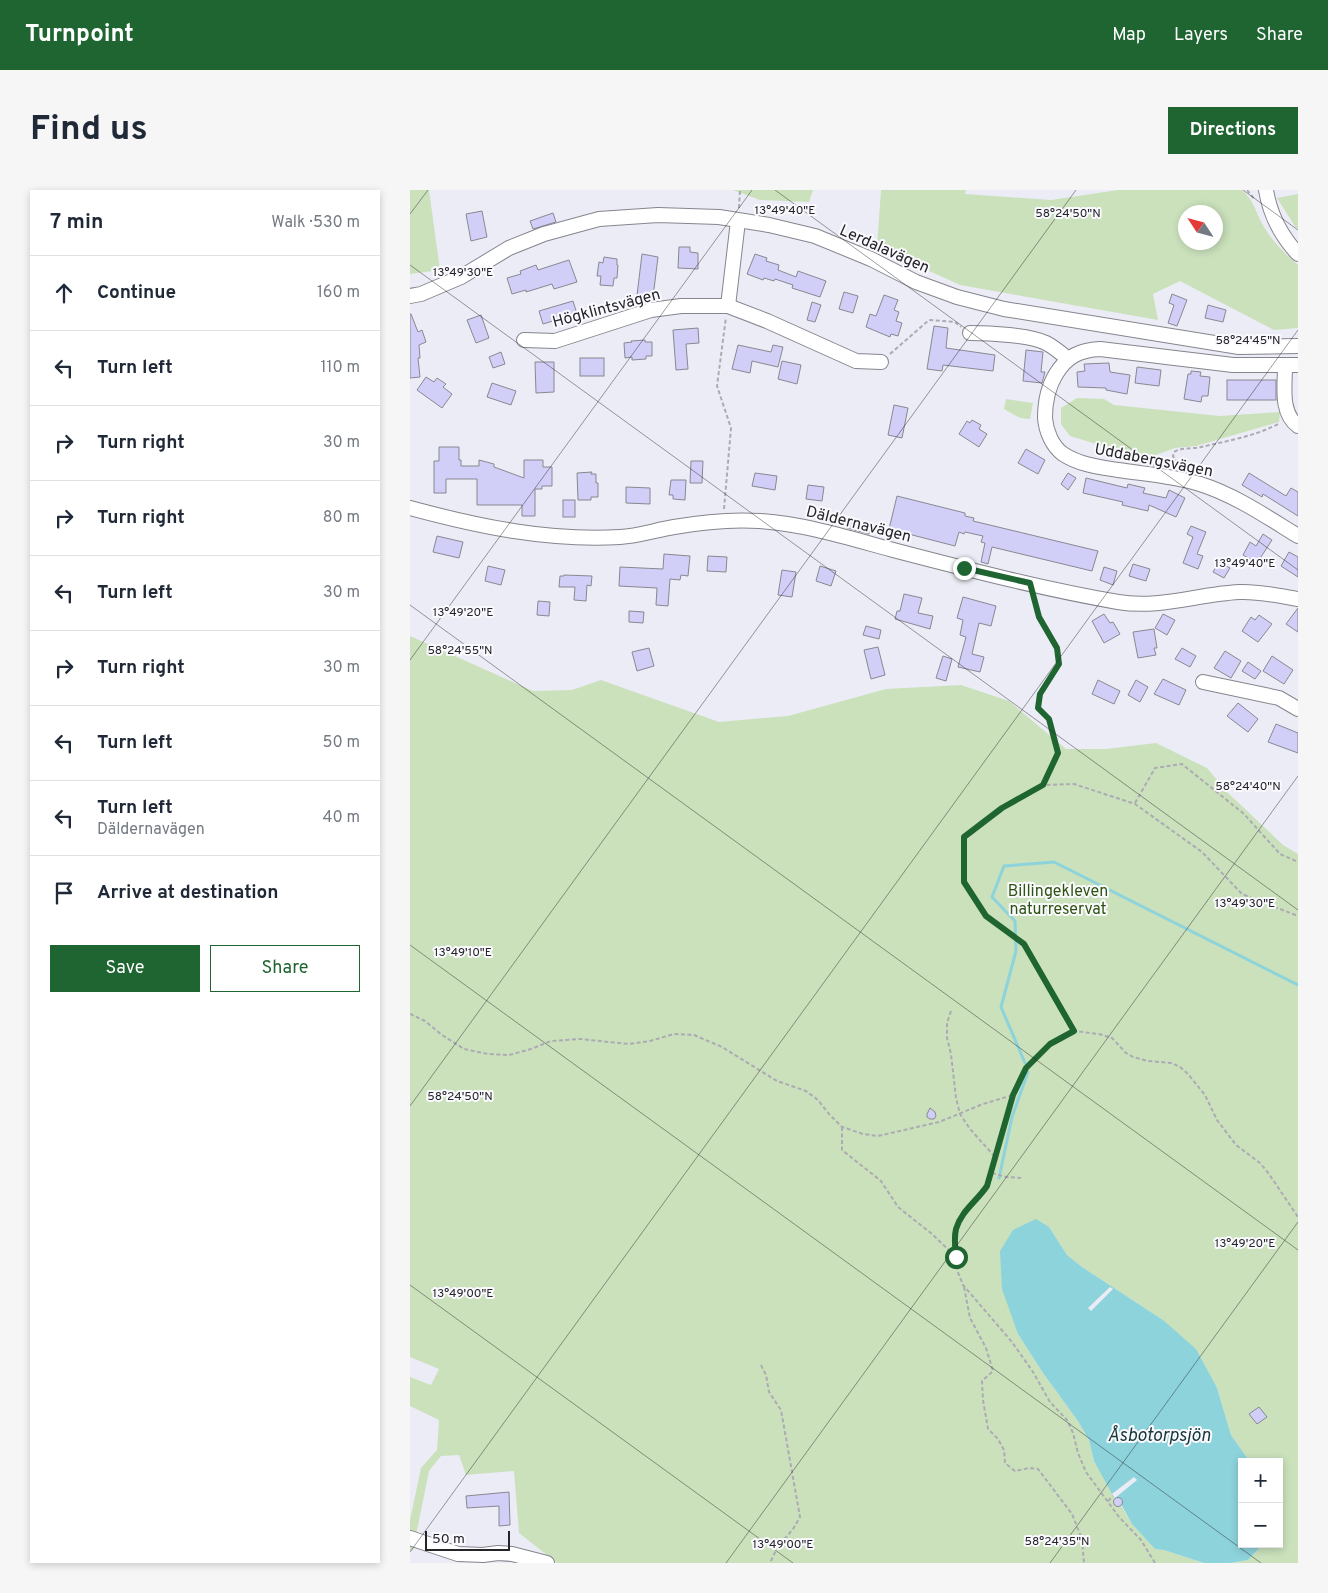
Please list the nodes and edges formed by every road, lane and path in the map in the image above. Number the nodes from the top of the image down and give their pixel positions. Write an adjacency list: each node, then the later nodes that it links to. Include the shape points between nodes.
1 (740, 190): 3 (path)
2 (1266, 190): 4 (street, via 1274,220)
3 (738, 221): 5 (street, Lerdalavägen, via 719,216 658,215 600,219 518,244 460,277); 6 (street); 10 (street, Lerdalavägen, via 815,236 916,282 1004,309 1239,347)
4 (1298, 254)
5 (410, 296)
6 (728, 306): 9 (street, Högklintsvägen, via 651,310 555,341); 12 (street, Högklintsvägen, via 856,361)
7 (726, 322): 17 (path, via 717,386 731,428)
8 (970, 333): 11 (street, via 1044,342); 12 (path, via 955,322 929,320)
9 (524, 340)
10 (1298, 346)
11 (1068, 359): 13 (street, via 1086,350 1100,349 1233,365); 18 (street, Uddabergsvägen, via 1055,375 1045,408 1051,440 1062,453 1093,466 1198,483 1217,490)
12 (880, 362)
13 (1292, 365): 14 (street, via 1285,406)
14 (1294, 422): 15 (path, via 1174,452 1175,460)
15 (1201, 471)
16 (410, 508): 17 (street, Däldernavägen, via 484,527 553,536 623,537 696,523)
17 (722, 522): 19 (street, Däldernavägen, via 759,521 813,529)
18 (1298, 536)
19 (1030, 583): 20 (street, Däldernavägen, via 1121,603 1148,604 1242,592); 23 (path, via 1039,617 1057,648 1059,664 1040,694 1038,708 1049,719 1058,753)
20 (1298, 599)
21 (1203, 682): 22 (street, via 1279,698)
22 (1297, 708)
23 (1043, 785): 24 (path, via 1074,784); 29 (path, via 1002,808 964,837 964,882 986,916 1024,944)
24 (1135, 804): 25 (path, via 1155,768 1182,764 1244,814 1280,854); 26 (path, via 1202,852 1242,894)
25 (1298, 862)
26 (1298, 916)
27 (951, 1011): 31 (path, via 947,1038)
28 (410, 1014): 32 (path, via 426,1021 464,1049 488,1054 509,1055 552,1041 580,1038 629,1044 674,1034 694,1036 722,1047 777,1081 806,1091)
29 (1074, 1031): 30 (path, via 1050,1044 1026,1068); 36 (path, via 1112,1038 1132,1057 1172,1063 1180,1068 1205,1095 1217,1120 1236,1145 1269,1174)
30 (1013, 1095): 31 (path); 33 (path)
31 (960, 1114): 32 (path, via 878,1136); 33 (path)
32 (842, 1127): 37 (path, via 842,1150 881,1181 898,1207)
33 (996, 1158): 34 (path)
34 (992, 1173): 35 (path); 37 (path, via 981,1195 961,1216 955,1230)
35 (1021, 1178)
36 (1298, 1217)
37 (956, 1257): 38 (path)
38 (963, 1285): 41 (path, via 1012,1342 1050,1402 1067,1420 1086,1472); 45 (path, via 970,1318 994,1371 982,1380 988,1429 1004,1450 1005,1463 1015,1471 1038,1469 1072,1514 1082,1539)
39 (760, 1365): 44 (path, via 766,1375 769,1392 781,1410 800,1517)
40 (1113, 1496): 41 (path)
41 (1108, 1501): 46 (path, via 1141,1540)
42 (410, 1538): 43 (street, via 458,1554 498,1552)
43 (547, 1563)
44 (770, 1563)
45 (1084, 1563)
46 (1155, 1563)

